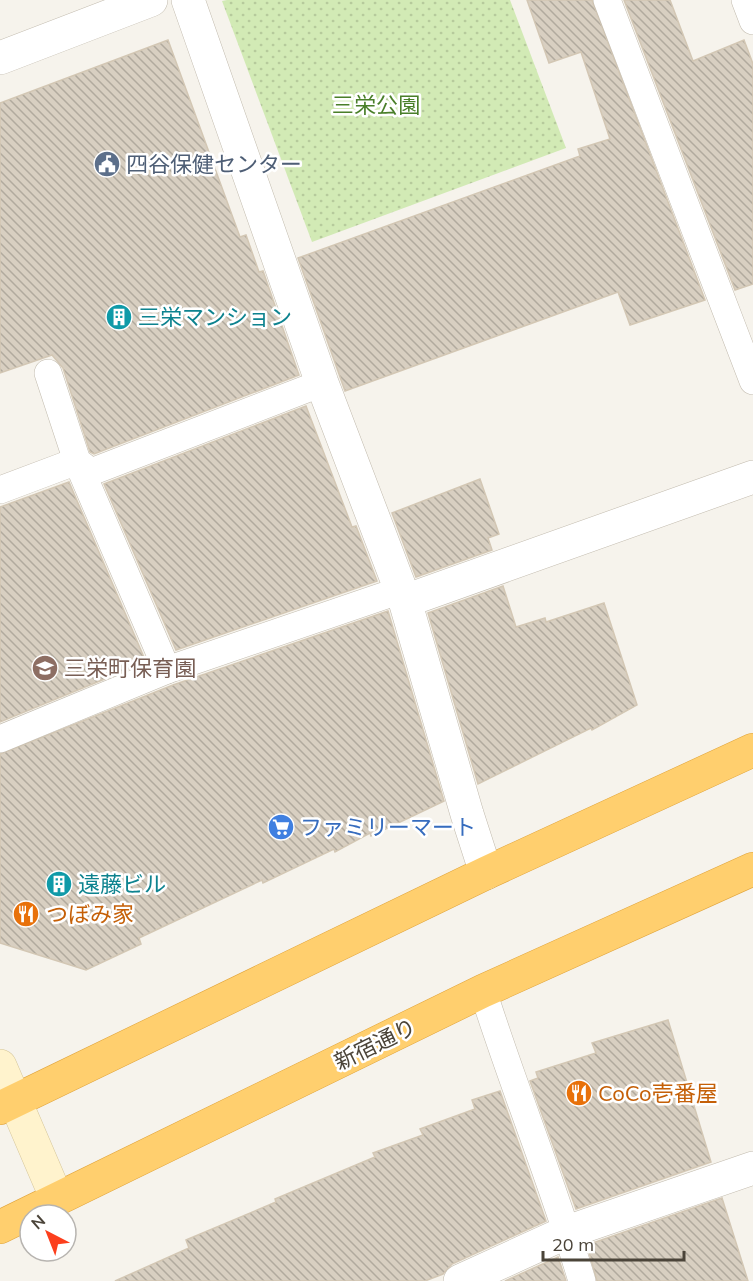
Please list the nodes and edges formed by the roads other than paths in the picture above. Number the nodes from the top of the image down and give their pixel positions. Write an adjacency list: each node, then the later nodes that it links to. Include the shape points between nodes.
1 (151, 0): 6 (street)
2 (188, 0): 9 (street)
3 (607, 0): 8 (lane)
4 (745, 0): 5 (lane)
5 (753, 21)
6 (0, 58)
7 (48, 373): 10 (lane)
8 (753, 381)
9 (322, 383): 10 (lane, via 91,472); 13 (street)
10 (77, 461): 12 (lane); 14 (lane)
11 (753, 477): 13 (street)
12 (0, 490)
13 (403, 596): 14 (lane); 18 (street)
14 (167, 670): 15 (lane)
15 (0, 739)
16 (753, 750): 18 (highway)
17 (753, 869): 19 (highway, 新宿通り)
18 (486, 873): 21 (highway)
19 (483, 992): 23 (highway, 新宿通り); 25 (lane)
20 (0, 1066): 21 (street)
21 (5, 1112): 23 (street)
22 (753, 1168): 25 (street)
23 (57, 1199): 24 (highway, 新宿通り)
24 (0, 1227)
25 (567, 1232): 26 (street); 27 (lane)
26 (460, 1281)
27 (582, 1281)

